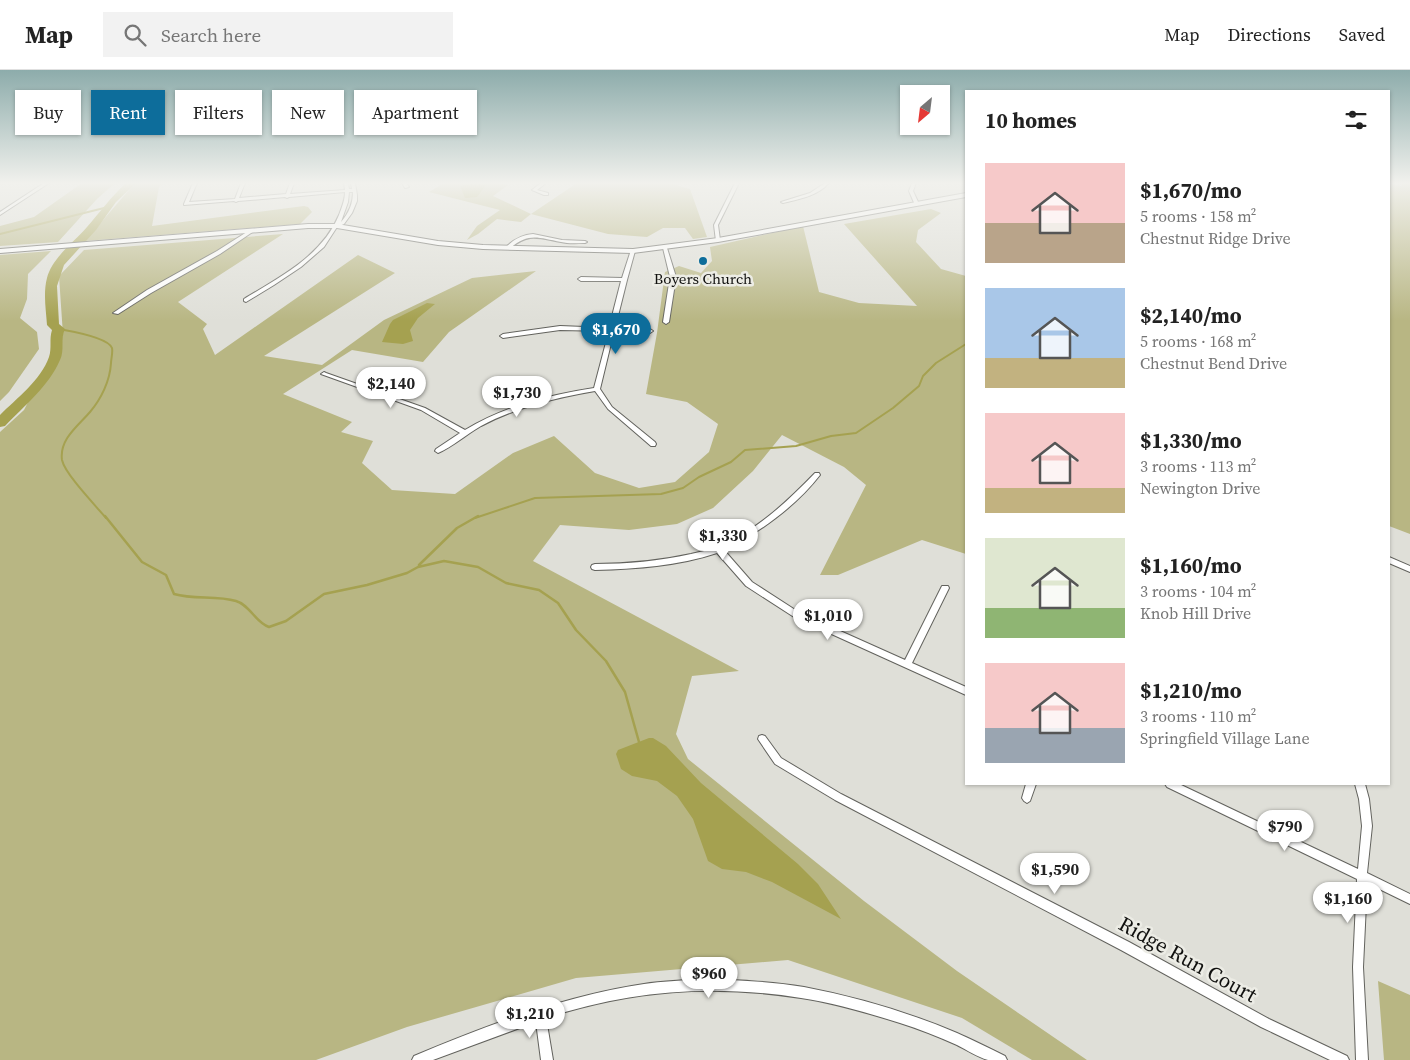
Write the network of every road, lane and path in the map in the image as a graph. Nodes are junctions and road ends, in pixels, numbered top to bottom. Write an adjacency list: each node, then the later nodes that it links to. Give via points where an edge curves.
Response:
1 (263, 229): 6 (main road)
2 (335, 229): 15 (street, via 303,263)
3 (356, 229): 9 (main road, via 438,243)
4 (717, 229): 7 (street)
5 (778, 229): 7 (main road)
6 (252, 230): 11 (main road); 16 (street)
7 (718, 240): 10 (main road)
8 (586, 242): 9 (street, via 529,235 516,239)
9 (507, 248): 12 (main road)
10 (665, 248): 12 (main road); 17 (street, via 673,276)
11 (0, 251)
12 (633, 251): 14 (street)
13 (581, 279): 14 (street)
14 (624, 280): 18 (street)
15 (246, 300)
16 (116, 313)
17 (666, 322)
18 (612, 328): 19 (street); 20 (street, via 560,328); 22 (street)
19 (650, 331)
20 (503, 336)
21 (324, 374): 23 (street, via 423,409)
22 (597, 389): 23 (street, via 532,401); 24 (street, via 610,408)
23 (464, 432): 25 (street)
24 (653, 444)
25 (438, 451)
26 (817, 475): 27 (street, via 785,508)
27 (719, 550): 29 (street, via 654,565); 32 (street, via 749,584 797,615)
28 (1390, 560): 30 (street)
29 (595, 567)
30 (1410, 569)
31 (945, 588): 32 (street)
32 (908, 664): 33 (street)
33 (965, 690)
34 (762, 739): 45 (street, Ridge Run Court, via 778,761 831,792)
35 (1031, 785): 38 (street)
36 (1172, 785): 39 (street)
37 (1360, 785): 39 (street, via 1367,826)
38 (1027, 798)
39 (1362, 875): 40 (street); 46 (street, via 1358,967)
40 (1410, 899)
41 (540, 1014): 42 (street); 43 (street); 44 (street, via 595,998 671,985 759,987 841,999 882,1010 949,1035)
42 (418, 1060)
43 (547, 1060)
44 (1001, 1060)
45 (1343, 1060)
46 (1362, 1060)

